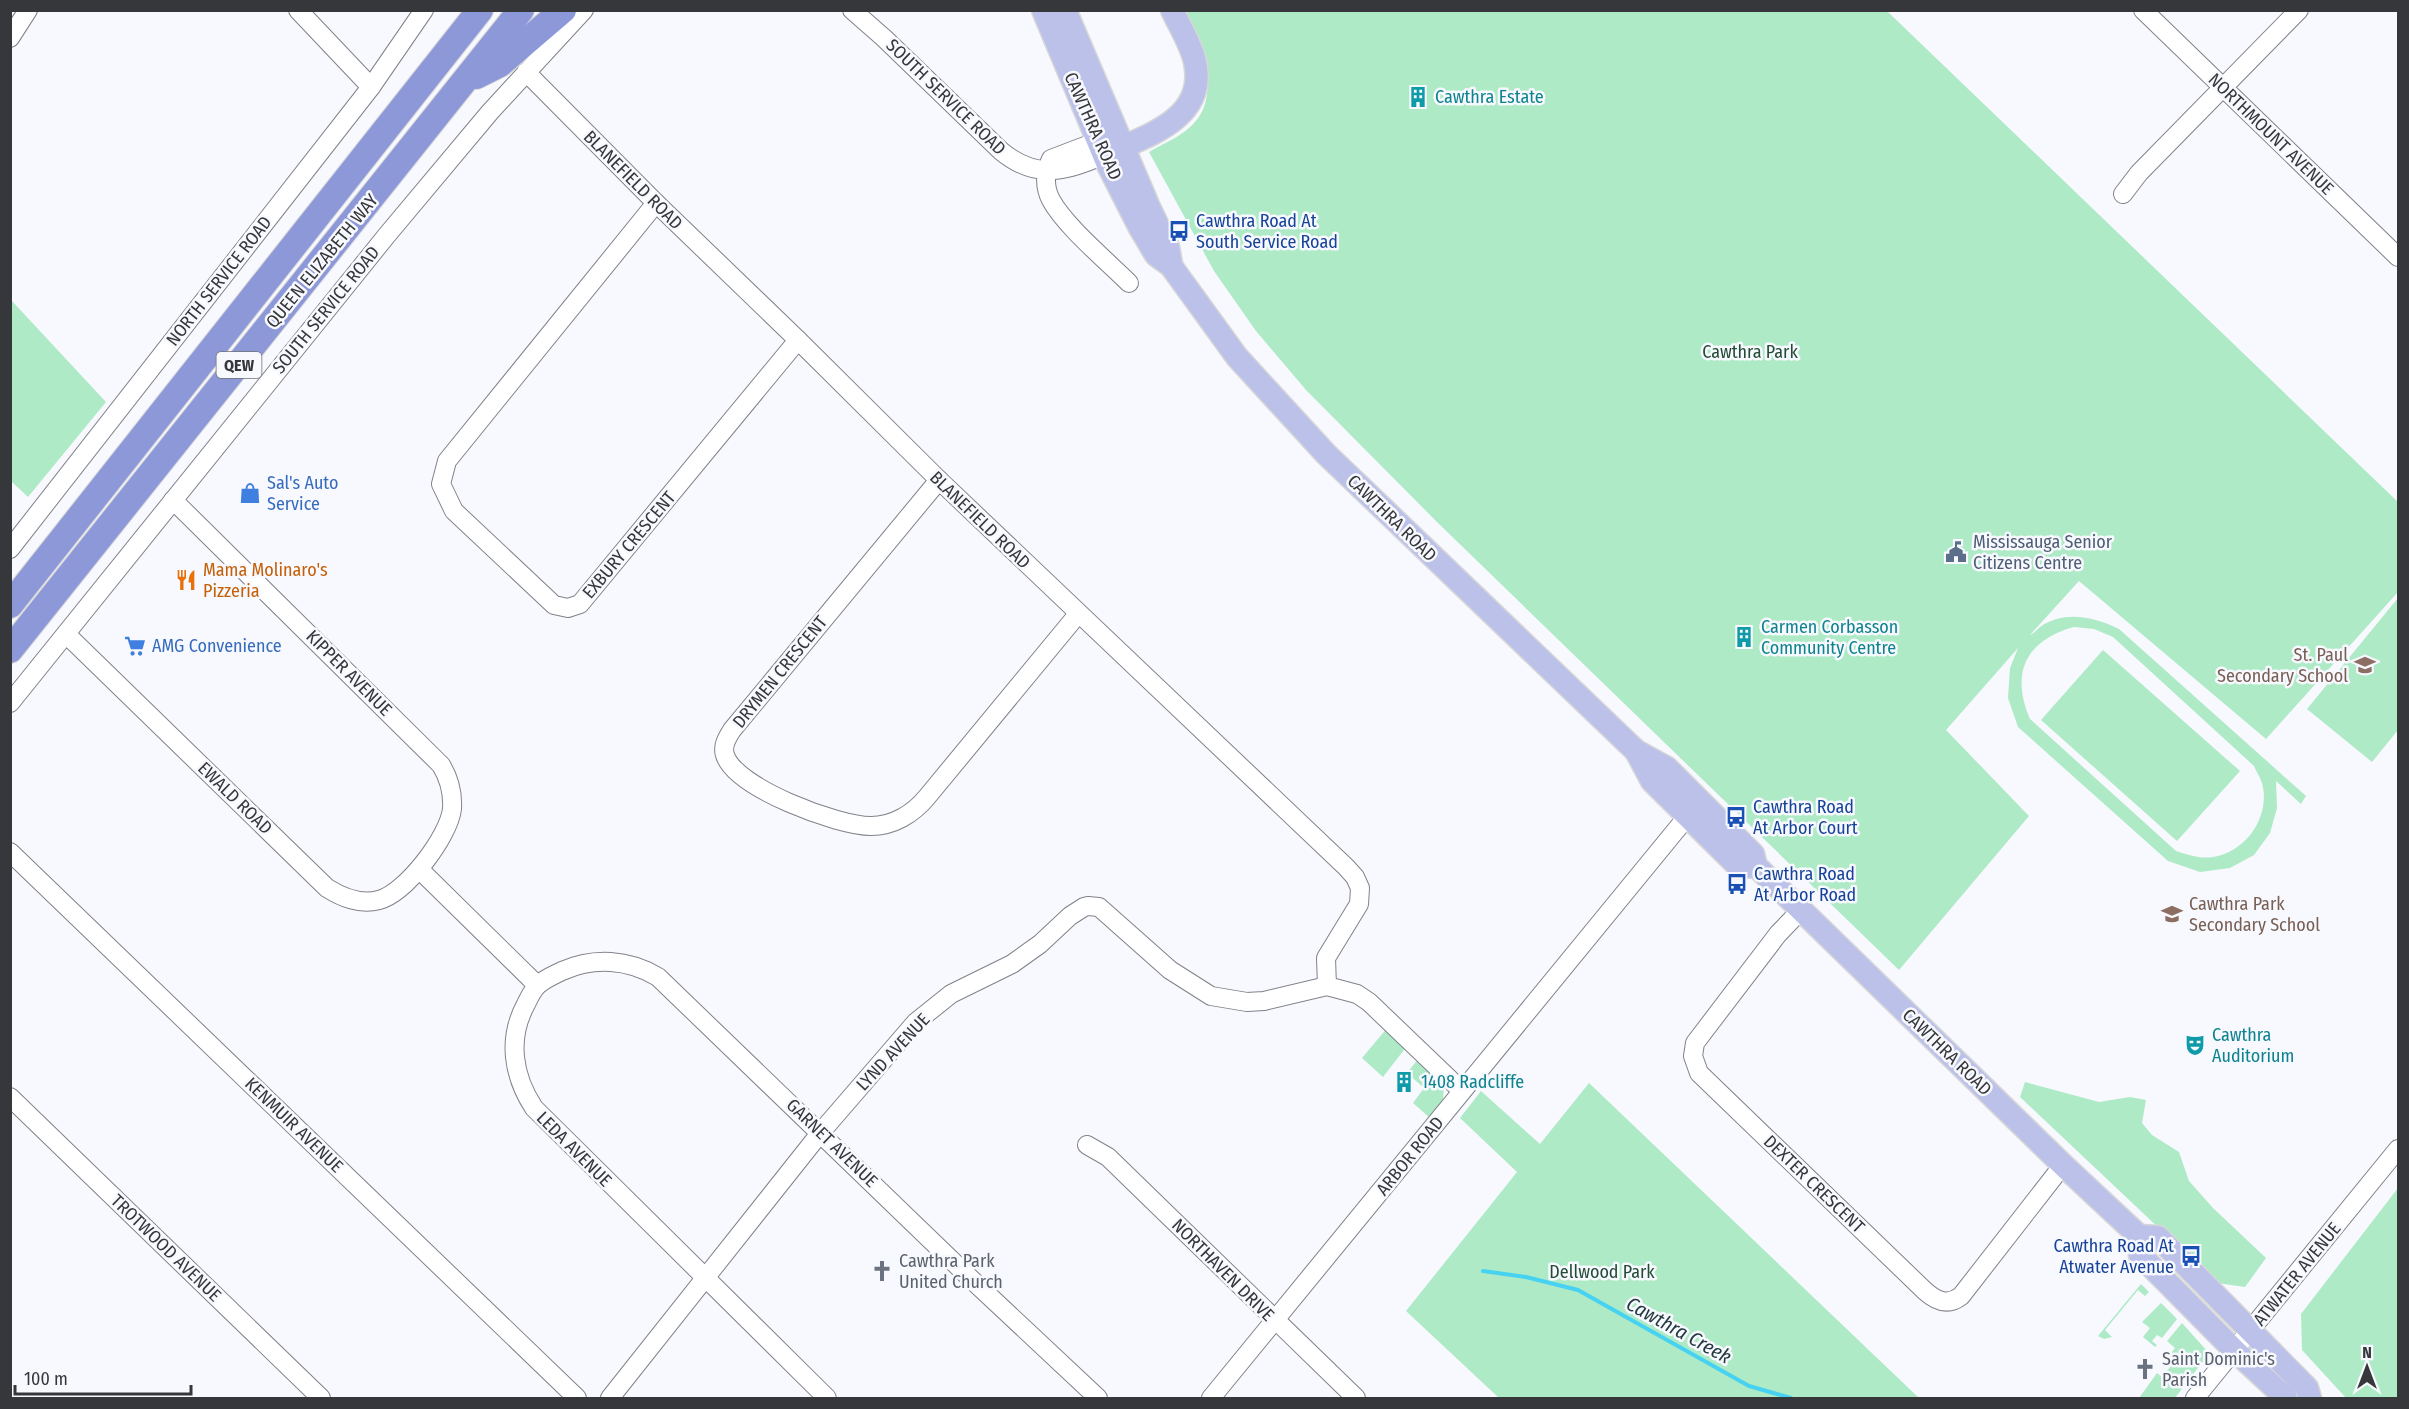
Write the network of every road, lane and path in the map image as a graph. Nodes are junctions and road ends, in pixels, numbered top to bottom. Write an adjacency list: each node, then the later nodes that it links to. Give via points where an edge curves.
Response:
1 (28, 10): 16 (street)
2 (298, 10): 19 (street)
3 (424, 10): 19 (street, NORTH SERVICE ROAD)
4 (457, 10): 24 (highway)
5 (480, 10): 24 (highway, QUEEN ELIZABETH WAY / QEW)
6 (521, 10): 18 (highway, QUEEN ELIZABETH WAY / QEW)
7 (563, 10): 18 (highway, via 500,64)
8 (584, 10): 17 (street, SOUTH SERVICE ROAD)
9 (852, 10): 22 (street, SOUTH SERVICE ROAD, via 1010,158 1028,168)
10 (1043, 10): 21 (main road, CAWTHRA ROAD)
11 (1065, 10): 21 (main road, CAWTHRA ROAD)
12 (1158, 10): 21 (main road, via 1179,56 1181,85 1171,105)
13 (1172, 10): 21 (main road, via 1195,62 1196,84 1191,99 1174,121)
14 (2143, 10): 20 (street, NORTHMOUNT AVENUE)
15 (2299, 10): 20 (street)
16 (10, 38)
17 (526, 72): 25 (street, BLANEFIELD ROAD); 30 (street, SOUTH SERVICE ROAD, via 387,235)
18 (465, 82): 35 (highway, QUEEN ELIZABETH WAY / QEW)
19 (371, 87): 31 (street, NORTH SERVICE ROAD)
20 (2224, 89): 23 (street, via 2139,173); 26 (street, NORTHMOUNT AVENUE)
21 (1111, 144): 22 (street, via 1051,159); 37 (main road, CAWTHRA ROAD, via 1168,247 1171,266 1236,357 1326,454 1636,751 1652,781)
22 (1046, 170): 27 (street, via 1050,198 1060,213)
23 (2123, 194)
24 (330, 200): 32 (highway, QUEEN ELIZABETH WAY / QEW)
25 (656, 203): 28 (street, BLANEFIELD ROAD); 28 (street, EXBURY CRESCENT, via 447,461 441,484 454,511 554,605 568,608 580,604)
26 (2398, 257)
27 (1129, 283)
28 (798, 340): 29 (street, BLANEFIELD ROAD)
29 (939, 480): 33 (street, BLANEFIELD ROAD); 33 (street, DRYMEN CRESCENT, via 732,730 724,744 731,767 784,801 828,818 871,826 902,818 927,797)
30 (173, 500): 34 (street, SOUTH SERVICE ROAD); 39 (street, KIPPER AVENUE, via 441,765 452,794 452,810 449,822)
31 (10, 549)
32 (10, 605)
33 (1078, 614): 42 (street, BLANEFIELD ROAD, via 1355,877 1360,888 1359,904 1326,958)
34 (66, 634): 36 (street, SOUTH SERVICE ROAD); 39 (street, EWALD ROAD, via 332,891 346,899 383,899)
35 (10, 650)
36 (10, 703)
37 (1694, 808): 40 (main road, CAWTHRA ROAD, via 1739,867 1756,866); 43 (street, ARBOR ROAD)
38 (10, 852): 55 (street, KENMUIR AVENUE)
39 (419, 869): 41 (street)
40 (1802, 910): 48 (main road, CAWTHRA ROAD); 48 (street, DEXTER CRESCENT, via 1778,934 1695,1043 1693,1056 1699,1073 1925,1291 1942,1302 1961,1296)
41 (537, 985): 45 (street, GARNET AVENUE, via 589,962 615,962 645,969 673,989); 50 (street, LEDA AVENUE, via 519,1018 515,1039 515,1061 524,1093 546,1122)
42 (1327, 986): 43 (street, via 1369,1002); 45 (street, LYND AVENUE, via 1247,1002 1211,996 1170,970 1099,907 1088,906 1012,964 951,994 916,1022)
43 (1462, 1091): 51 (street, ARBOR ROAD)
44 (10, 1097): 54 (street, TROTWOOD AVENUE)
45 (821, 1132): 50 (street, LYND AVENUE); 58 (street, GARNET AVENUE)
46 (1087, 1145): 51 (street, NORTHAVEN DRIVE, via 1108,1157)
47 (2398, 1149): 52 (street, ATWATER AVENUE)
48 (2062, 1165): 49 (main road, CAWTHRA ROAD)
49 (2139, 1236): 52 (main road, CAWTHRA ROAD, via 2158,1237); 53 (main road, CAWTHRA ROAD, via 2140,1255)
50 (704, 1278): 56 (street, LYND AVENUE); 57 (street, LEDA AVENUE)
51 (1275, 1322): 59 (street, ARBOR ROAD); 60 (street, NORTHAVEN DRIVE)
52 (2251, 1332): 53 (street, ATWATER AVENUE); 63 (main road, CAWTHRA ROAD, via 2307,1388)
53 (2234, 1350): 61 (street, ATWATER AVENUE); 62 (main road, CAWTHRA ROAD)
54 (321, 1398)
55 (577, 1398)
56 (610, 1398)
57 (827, 1398)
58 (1098, 1398)
59 (1211, 1398)
60 (1356, 1398)
61 (2195, 1398)
62 (2286, 1398)
63 (2310, 1398)

